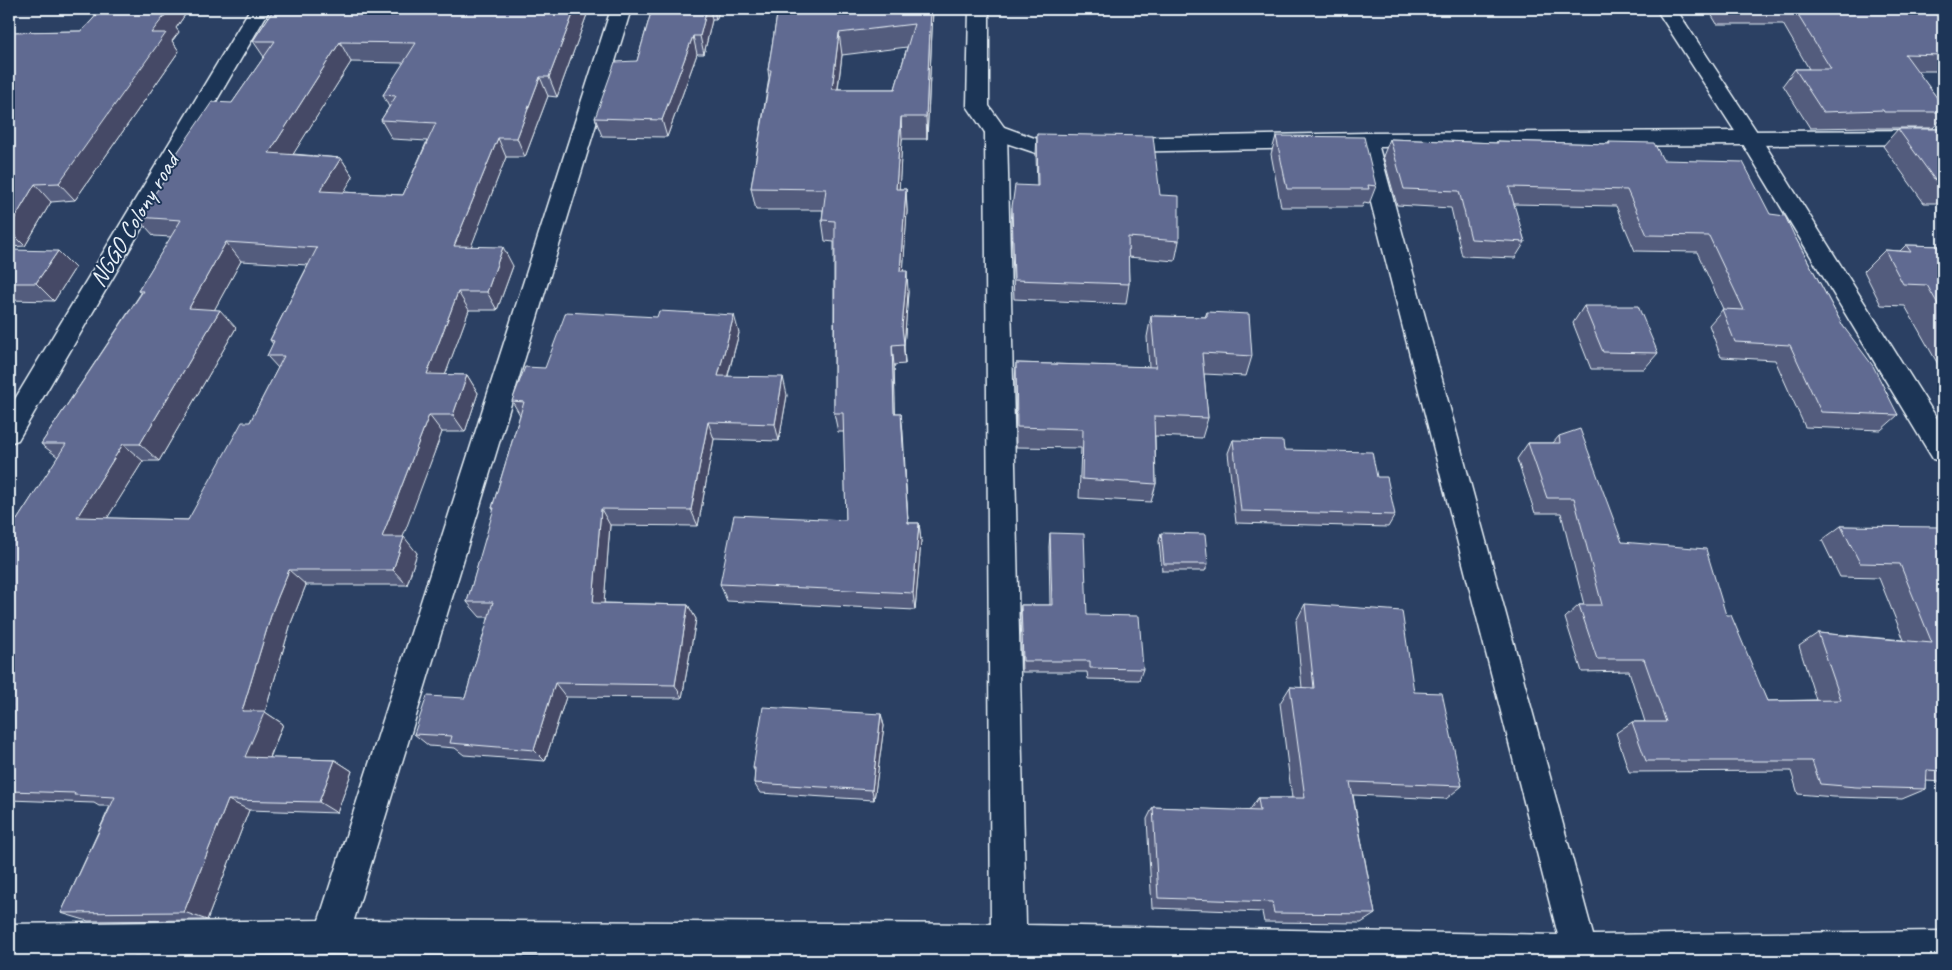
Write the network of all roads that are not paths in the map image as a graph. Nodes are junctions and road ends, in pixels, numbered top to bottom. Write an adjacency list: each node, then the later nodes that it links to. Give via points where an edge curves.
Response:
1 (260, 9): 9 (street, NGGO Colony road)
2 (621, 9): 11 (street)
3 (980, 9): 5 (street, via 978,106)
4 (1666, 9): 6 (street)
5 (996, 132): 8 (street, via 1039,147); 13 (street)
6 (1749, 136): 7 (street); 8 (street); 10 (street)
7 (1943, 137)
8 (1366, 140): 15 (street)
9 (9, 432)
10 (1943, 450)
11 (331, 937): 12 (street); 13 (street)
12 (9, 942)
13 (1009, 942): 15 (street)
14 (1943, 949): 15 (street)
15 (1580, 953)

